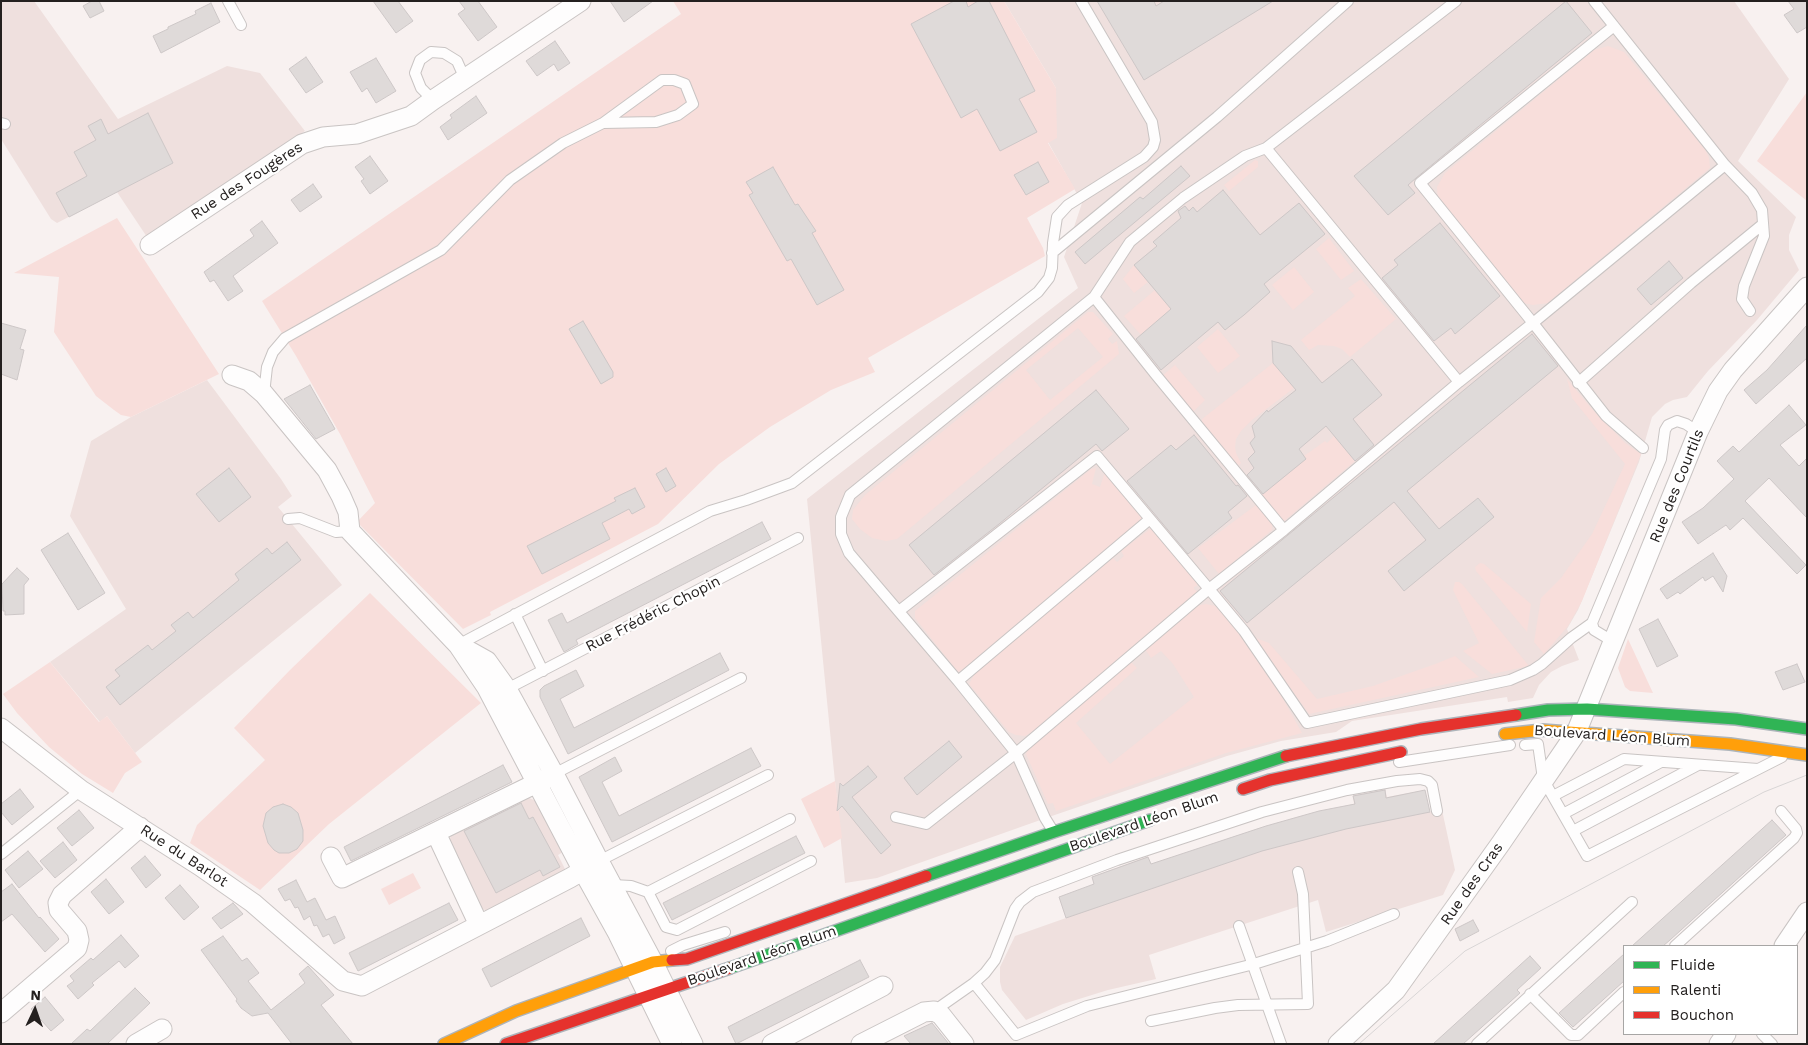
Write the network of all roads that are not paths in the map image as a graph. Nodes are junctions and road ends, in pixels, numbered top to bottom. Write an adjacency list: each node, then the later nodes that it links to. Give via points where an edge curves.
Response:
1 (228, 1): 7 (lane)
2 (581, 1): 9 (street, Rue des Fougères)
3 (1081, 1): 16 (lane, via 1152,122 1155,140 1144,157 1068,205 1057,217)
4 (1348, 1): 16 (lane, via 1217,117)
5 (1456, 1): 12 (lane)
6 (1594, 1): 8 (lane)
7 (242, 25)
8 (1614, 26): 13 (lane); 20 (lane, via 1420,183)
9 (465, 80): 10 (street, Rue des Fougères); 10 (lane, via 457,61 444,53 432,52 420,60 415,73 421,88)
10 (432, 100): 15 (street, Rue des Fougères, via 411,116 357,134 323,137 302,144)
11 (603, 123): 11 (lane, via 662,80 685,84 693,104 678,115 656,122); 24 (lane, via 563,143 510,180 442,250 285,338 273,352 267,367)
12 (1266, 148): 18 (lane, via 1245,156 1183,198 1130,242); 22 (lane)
13 (1725, 164): 14 (lane, via 1752,193 1762,210); 20 (lane)
14 (1763, 224): 19 (lane, via 1764,236 1742,299); 23 (lane)
15 (150, 245)
16 (1052, 253): 34 (lane, via 1049,278 1038,292 792,483 710,511)
17 (1807, 287): 25 (street, Rue des Courtils, via 1724,382)
18 (1094, 297): 29 (lane); 33 (lane, via 850,495 841,517 841,534 849,553)
19 (1750, 311)
20 (1533, 323): 22 (lane); 23 (lane)
21 (232, 374): 24 (street, via 249,381)
22 (1459, 382): 29 (lane)
23 (1578, 383): 26 (lane, via 1606,416)
24 (264, 394): 30 (street, via 327,470 342,496)
25 (1698, 432): 35 (lane, via 1677,421 1665,430 1660,459); 36 (street, Rue des Courtils)
26 (1643, 448)
27 (288, 519): 30 (lane, via 300,518 336,532)
28 (1150, 520): 32 (lane); 33 (lane, via 1097,456); 40 (lane)
29 (1284, 530): 32 (lane)
30 (350, 531): 37 (street)
31 (798, 538): 38 (lane, Rue Frédéric Chopin)
32 (1209, 589): 35 (lane, via 1244,630 1307,723 1510,680 1542,664); 51 (lane)
33 (899, 611): 40 (lane)
34 (515, 614): 37 (lane); 38 (lane)
35 (1592, 623): 36 (lane, via 1594,630)
36 (1614, 642): 43 (street, Rue des Courtils)
37 (458, 645): 41 (street)
38 (543, 670): 41 (lane, Rue Frédéric Chopin)
39 (740, 678): 57 (lane)
40 (958, 681): 51 (lane)
41 (500, 694): 57 (street); 60 (street)
42 (1736, 719): 43 (main road, Boulevard Léon Blum); 45 (main road, Boulevard Léon Blum, via 1698,727); 47 (main road, Boulevard Léon Blum)
43 (1581, 721): 44 (main road, Boulevard Léon Blum); 48 (main road, Boulevard Léon Blum); 50 (main road, Boulevard Léon Blum); 59 (street, Rue des Cras); 72 (main road, Boulevard Léon Blum, via 1548,710 1421,729 1278,758)
44 (1610, 724)
45 (1659, 725)
46 (1, 728): 61 (street, Rue du Barlot)
47 (1807, 729)
48 (1498, 735)
49 (1434, 745): 53 (main road, Boulevard Léon Blum)
50 (1792, 752): 52 (main road, Boulevard Léon Blum); 56 (lane)
51 (1016, 753): 68 (lane, via 926,824); 72 (lane)
52 (1807, 755)
53 (1356, 762): 59 (lane, via 1383,764 1500,746 1538,744); 62 (main road, Boulevard Léon Blum, via 1270,780)
54 (1662, 762): 55 (lane); 63 (lane, via 1624,759); 66 (lane)
55 (1699, 764): 56 (lane); 71 (lane)
56 (1759, 769): 71 (lane, via 1587,856)
57 (554, 774): 60 (street); 77 (street)
58 (768, 775): 77 (lane)
59 (1544, 780): 63 (lane); 116 (street, Rue des Cras, via 1396,990)
60 (537, 782): 73 (street); 77 (street)
61 (81, 790): 70 (street, Rue du Barlot); 74 (lane)
62 (1234, 792)
63 (1553, 796): 66 (lane)
64 (1437, 811): 95 (lane, via 1432,785 1428,781 1397,781 1262,812 1117,860 1033,892 1020,902 995,960)
65 (1781, 811): 90 (lane, via 1796,829 1794,838)
66 (1563, 814): 71 (lane)
67 (1161, 816): 97 (main road, Boulevard Léon Blum)
68 (896, 817)
69 (790, 819): 80 (lane)
70 (140, 827): 86 (street, Rue du Barlot, via 253,903 343,981 362,986); 103 (street, via 62,895 59,910 77,931 77,948)
71 (1573, 831)
72 (1054, 832): 81 (main road, Boulevard Léon Blum)
73 (436, 833): 75 (street, via 342,878); 86 (street)
74 (1, 854)
75 (331, 857)
76 (811, 860): 80 (lane, via 677,930 666,927)
77 (591, 866): 79 (street); 86 (street); 89 (street)
78 (1298, 872): 92 (lane, via 1303,894)
79 (613, 885): 80 (lane, via 631,886); 89 (street)
80 (648, 892)
81 (881, 893): 83 (lane, via 834,898); 94 (main road, Boulevard Léon Blum, via 687,959)
82 (1632, 902): 99 (lane)
83 (806, 906)
84 (1807, 912): 91 (street)
85 (1394, 914): 92 (lane)
86 (479, 925)
87 (1239, 926): 93 (lane)
88 (733, 929): 94 (lane, via 683,945)
89 (626, 931): 94 (street)
90 (1676, 945)
91 (1785, 945)
92 (1306, 948): 93 (lane); 101 (lane, via 1308,1004)
93 (1254, 964): 95 (lane, via 1087,1006 1016,1035); 101 (lane)
94 (644, 965): 97 (street); 100 (street); 108 (main road, Boulevard Léon Blum, via 516,1011)
95 (974, 983): 102 (lane)
96 (883, 986): 112 (street)
97 (667, 990): 100 (main road, Boulevard Léon Blum); 111 (street)
98 (1623, 993): 99 (lane, via 1578,1035 1571,1035)
99 (1530, 994): 117 (lane)
100 (649, 996): 109 (main road, Boulevard Léon Blum); 110 (street)
101 (1268, 1005): 104 (lane, via 1215,1008); 115 (lane)
102 (934, 1011): 113 (street, via 924,1012); 114 (street)
103 (1, 1012)
104 (1151, 1021)
105 (162, 1029): 107 (street)
106 (1763, 1035): 118 (lane)
107 (136, 1044)
108 (444, 1044)
109 (506, 1044)
110 (672, 1044)
111 (693, 1044)
112 (772, 1044)
113 (861, 1044)
114 (964, 1044)
115 (1281, 1044)
116 (1338, 1044)
117 (1477, 1044)
118 (1772, 1044)

